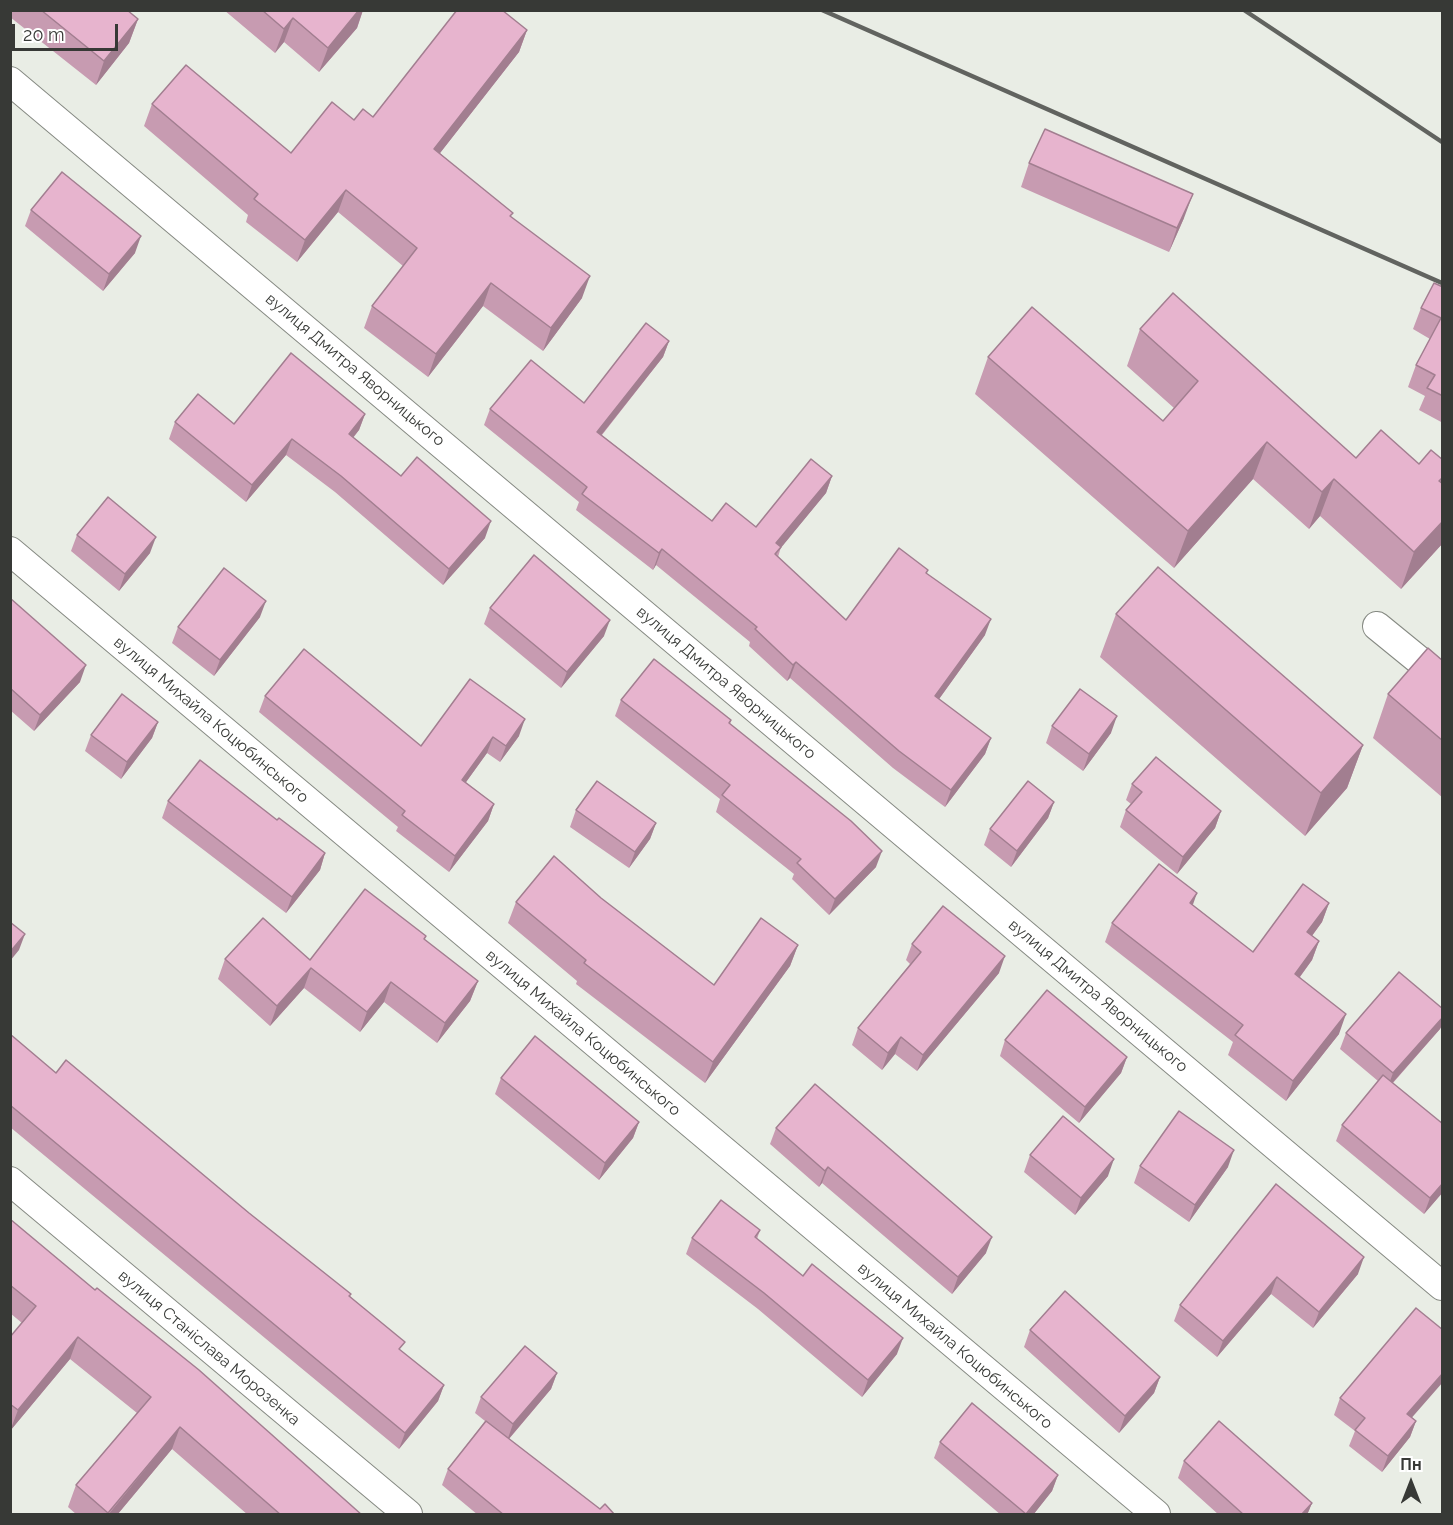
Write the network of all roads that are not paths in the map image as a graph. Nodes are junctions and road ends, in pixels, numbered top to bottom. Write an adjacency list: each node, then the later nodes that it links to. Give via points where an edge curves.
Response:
1 (10, 81): 6 (street, вулиця Дмитра Яворницького)
2 (10, 551): 8 (street, вулиця Михайла Коцюбинського)
3 (1377, 626): 4 (street)
4 (1443, 679)
5 (10, 1181): 7 (street, вулиця Станіслава Морозенка)
6 (1443, 1286)
7 (408, 1515)
8 (1156, 1515)

